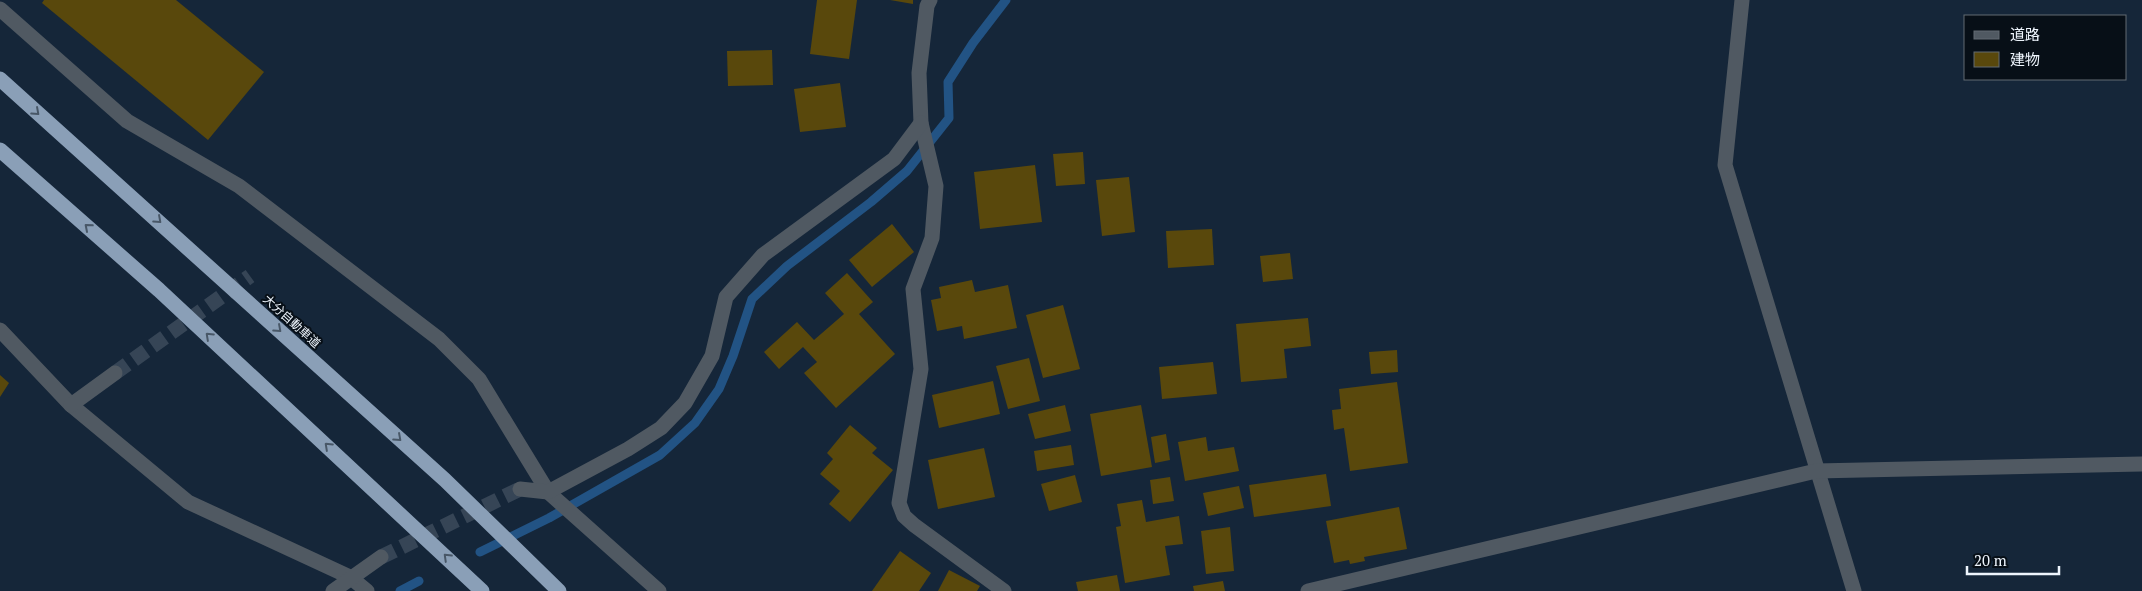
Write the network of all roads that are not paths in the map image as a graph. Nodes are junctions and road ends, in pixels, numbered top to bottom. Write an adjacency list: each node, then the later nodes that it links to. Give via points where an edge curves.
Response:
1 (930, 0): 5 (street, via 919,73)
2 (1742, 0): 11 (street, via 1724,165)
3 (0, 9): 13 (street, via 128,120 239,186 440,338 479,380)
4 (0, 79): 19 (highway, 大分自動車道, one-way to 19, via 437,474)
5 (922, 127): 13 (street, via 894,158 763,255 726,297 712,356 685,403 661,428); 21 (street, via 936,186 932,238 913,289 921,369 899,503 904,516 914,525)
6 (0, 150): 18 (highway, one-way to 6, via 174,304)
7 (0, 330): 9 (street)
8 (115, 373): 9 (street)
9 (72, 405): 15 (street, via 188,502)
10 (2142, 464): 11 (street)
11 (1816, 471): 22 (street); 23 (street)
12 (520, 490): 13 (street)
13 (553, 497): 20 (street)
14 (381, 557): 15 (street)
15 (350, 577): 16 (street); 17 (street)
16 (333, 591)
17 (367, 591)
18 (482, 591)
19 (559, 591)
20 (659, 591)
21 (1004, 591)
22 (1308, 591)
23 (1854, 591)

